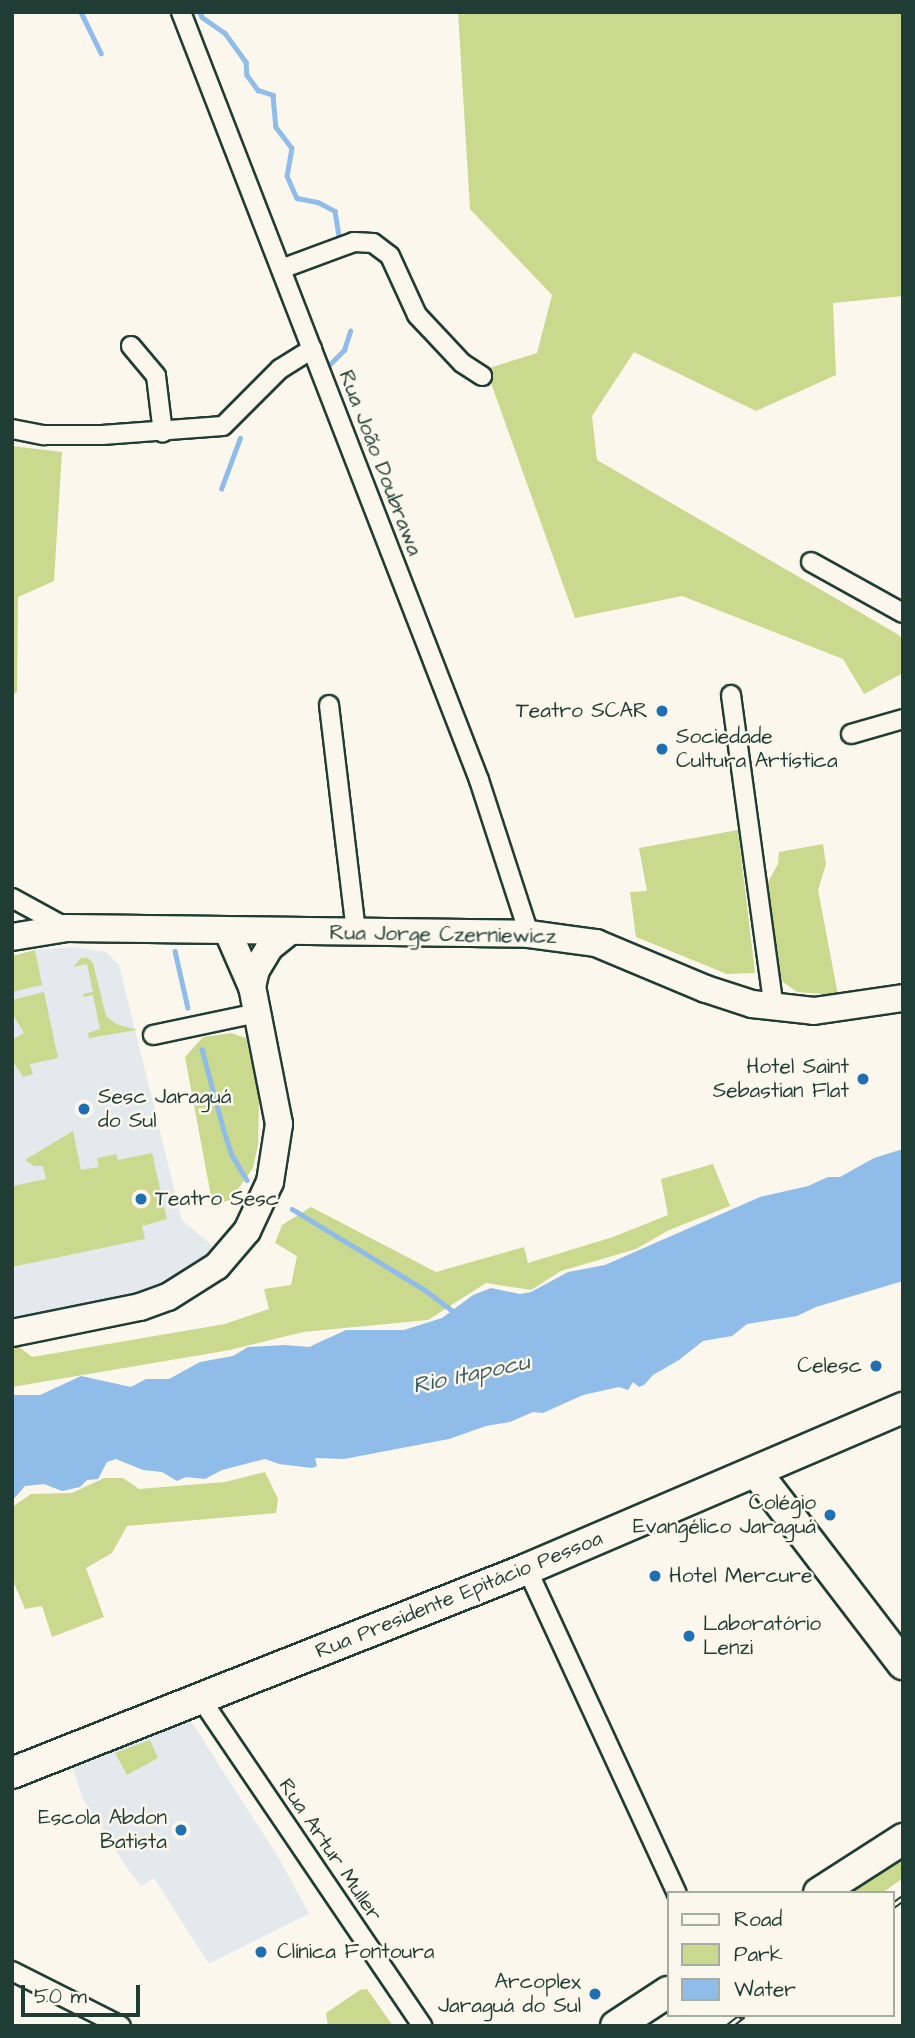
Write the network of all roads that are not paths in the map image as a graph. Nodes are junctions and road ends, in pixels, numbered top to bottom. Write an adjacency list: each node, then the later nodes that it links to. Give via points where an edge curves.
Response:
1 (181, 12): 2 (street, Rua João Doubrawa)
2 (281, 269): 4 (street, Rua João Doubrawa); 5 (street, via 354,242 373,243 390,256 417,315 462,363)
3 (131, 346): 7 (street, via 156,376)
4 (312, 349): 7 (street, via 280,369 223,426); 20 (street, Rua João Doubrawa, via 479,780)
5 (482, 376)
6 (12, 429): 7 (street, via 44,435)
7 (163, 433)
8 (811, 562): 9 (street)
9 (903, 613)
10 (731, 695): 23 (street)
11 (329, 705): 18 (street)
12 (903, 719): 13 (street)
13 (851, 734)
14 (20, 902): 15 (street); 19 (street, via 31,920)
15 (67, 928): 16 (main road, Rua Jorge Czerniewicz); 19 (main road, Rua Jorge Czerniewicz)
16 (229, 932): 17 (main road, Rua Jorge Czerniewicz); 21 (main road)
17 (289, 932): 18 (main road, Rua Jorge Czerniewicz); 21 (main road, via 269,948)
18 (356, 933): 20 (main road, Rua Jorge Czerniewicz)
19 (20, 934)
20 (528, 934): 23 (main road, Rua Jorge Czerniewicz, via 596,943 730,998)
21 (252, 987): 24 (main road)
22 (903, 998): 23 (main road, Rua Jorge Czerniewicz, via 814,1011)
23 (774, 1007)
24 (257, 1013): 25 (street); 26 (main road, via 279,1137 270,1181 238,1244 212,1270 168,1297)
25 (153, 1035)
26 (12, 1333)
27 (903, 1408): 28 (main road, Rua Presidente Epitácio Pessoa)
28 (756, 1472): 29 (main road, Rua Presidente Epitácio Pessoa); 30 (main road)
29 (527, 1569): 31 (main road, Rua Presidente Epitácio Pessoa); 34 (street)
30 (903, 1664)
31 (201, 1699): 32 (main road, Rua Presidente Epitácio Pessoa); 39 (street, Rua Artur Muller)
32 (12, 1773)
33 (903, 1839): 35 (main road)
34 (676, 1891)
35 (822, 1891)
36 (12, 1971): 38 (street)
37 (666, 1993): 40 (main road)
38 (115, 2024)
39 (422, 2026)
40 (616, 2026)

